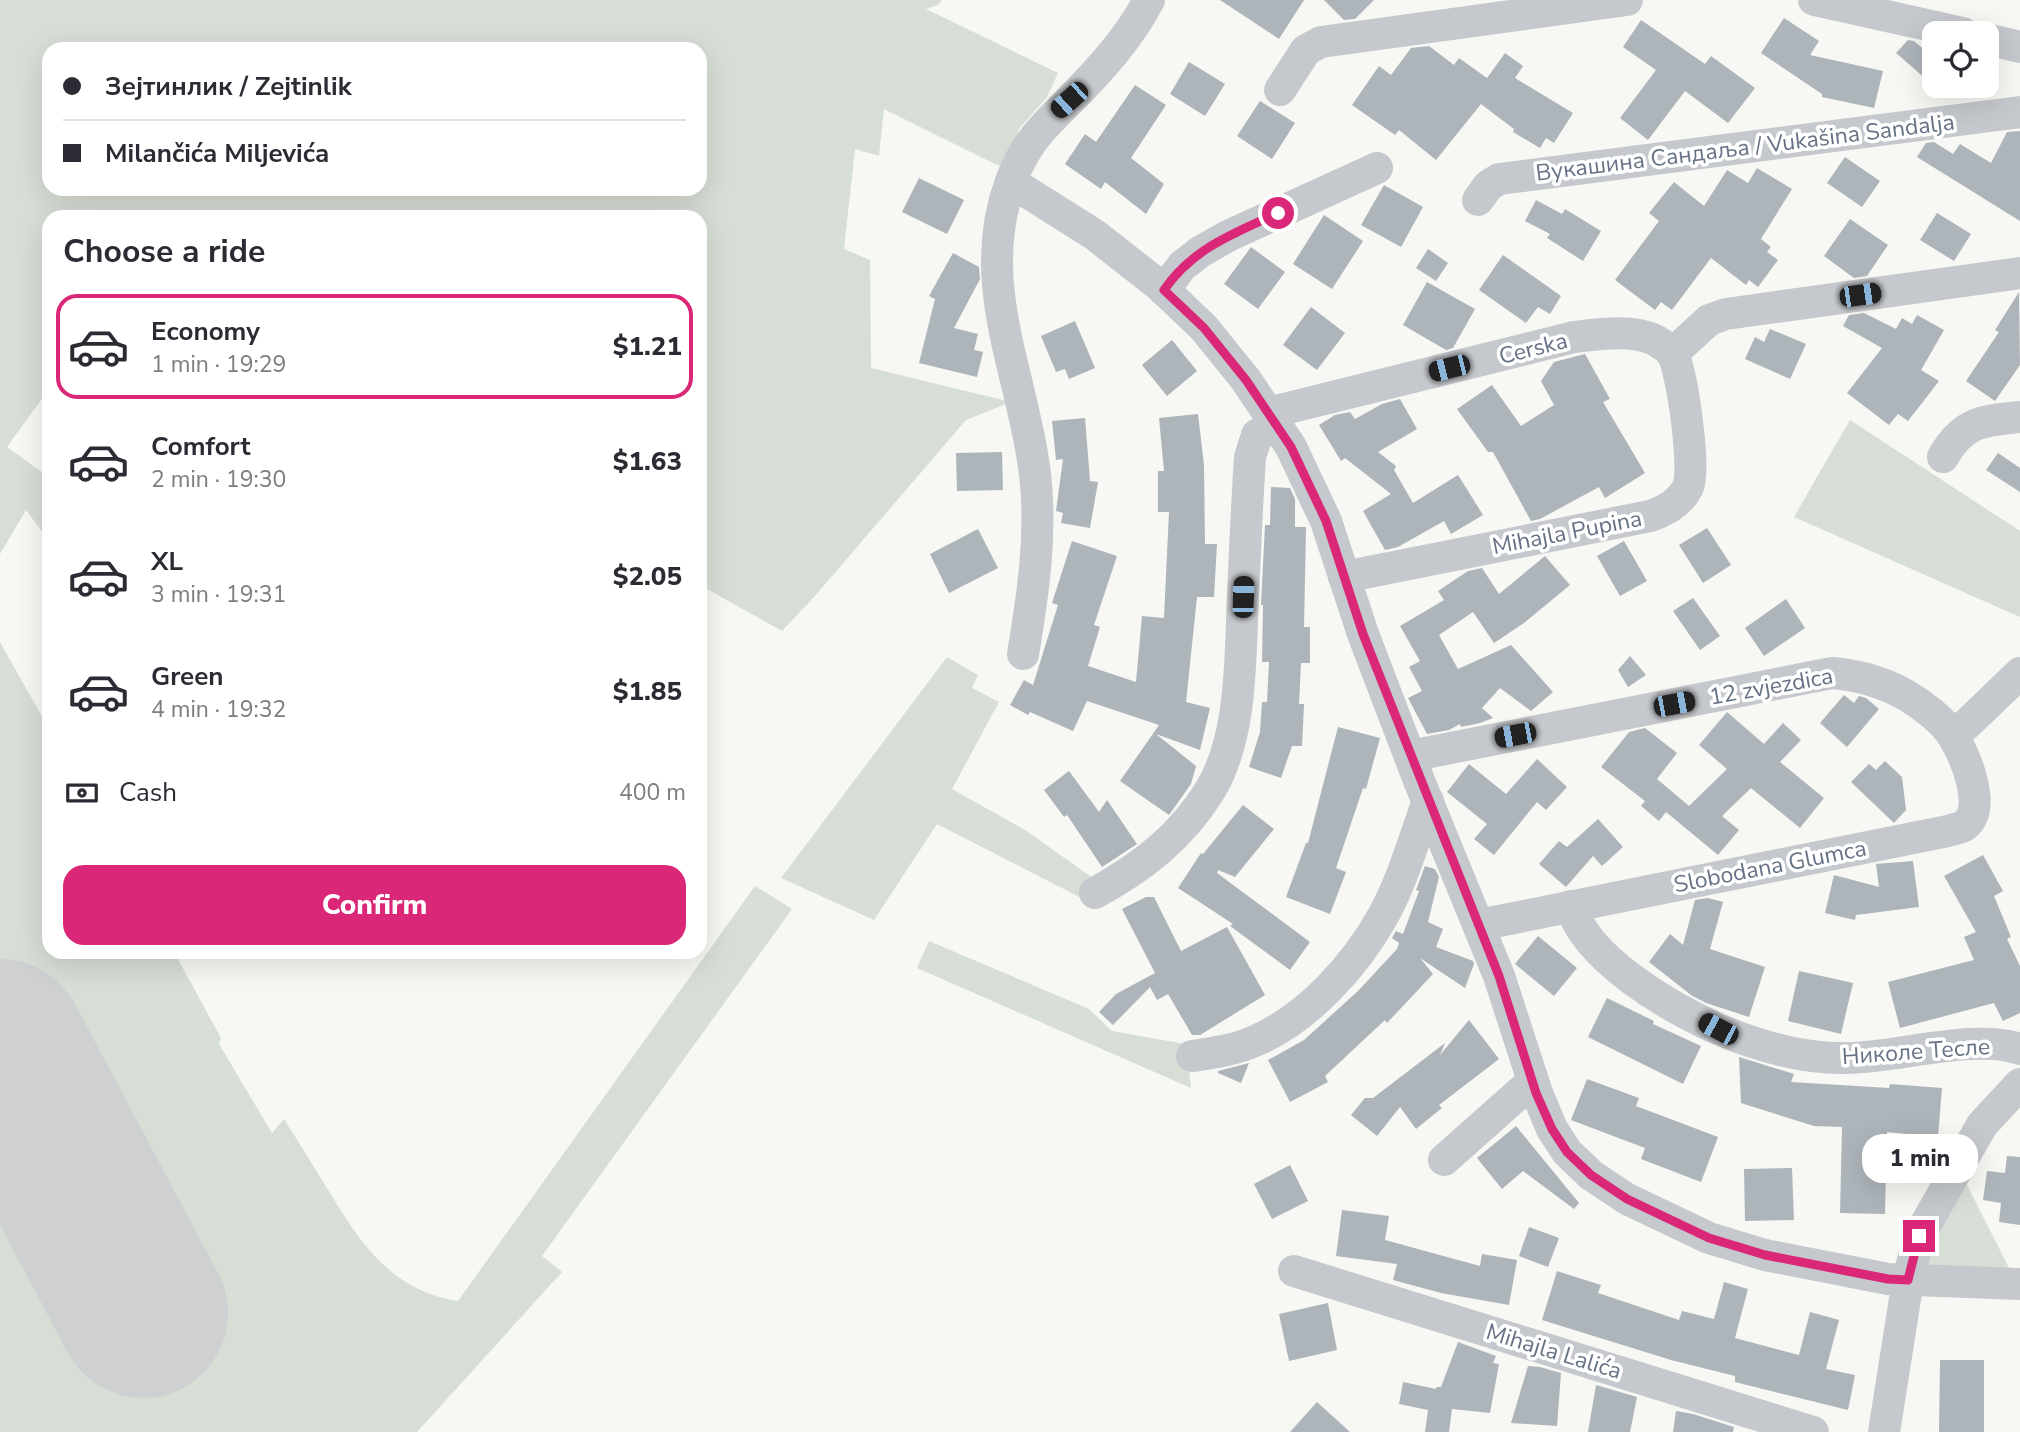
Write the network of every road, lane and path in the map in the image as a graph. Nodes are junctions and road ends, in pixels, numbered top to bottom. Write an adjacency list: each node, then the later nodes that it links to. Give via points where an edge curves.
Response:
1 (1149, 0): 10 (street, via 1122,44 1029,142)
2 (1627, 0): 7 (street, via 1321,42 1306,50)
3 (1814, 0): 4 (street)
4 (1922, 24)
5 (1999, 42): 6 (street)
6 (2020, 47)
7 (1280, 90)
8 (2020, 112): 11 (street, Вукашина Сандаља / Vukašina Sandalja, via 1499,179)
9 (1377, 168): 13 (street, via 1200,252)
10 (1011, 182): 13 (street, via 1095,235); 19 (street, via 999,242 999,305 1035,474 1038,541)
11 (1478, 200)
12 (2020, 273): 14 (street, via 1726,314 1709,320)
13 (1164, 290): 16 (street, via 1204,328)
14 (1672, 354): 16 (street, Cerska, via 1645,337 1574,337); 18 (street, Mihajla Pupina, via 1681,375 1690,460 1689,486 1669,507 1650,516)
15 (2020, 417): 17 (street, via 1965,428)
16 (1272, 418): 18 (street, via 1322,513); 24 (street, via 1257,435 1250,457 1240,677 1225,755 1211,790 1174,838 1126,876)
17 (1943, 457)
18 (1344, 577): 22 (street)
19 (1023, 654)
20 (2020, 673): 21 (street)
21 (1952, 734): 22 (street, 12 zvjezdica, via 1905,695 1869,679 1832,673); 25 (street, Slobodana Glumca, via 1975,802 1963,827)
22 (1410, 755): 23 (street)
23 (1428, 801): 26 (street); 28 (street, via 1383,915 1337,978 1279,1028 1224,1051)
24 (1095, 893)
25 (1571, 906): 26 (street, Slobodana Glumca); 27 (street, Николе Тесле, via 1592,945 1618,968 1718,1029 1772,1047 1843,1059 1978,1044)
26 (1479, 925): 29 (street)
27 (2020, 1048)
28 (1192, 1056)
29 (1533, 1081): 31 (street); 33 (street, via 1552,1129 1567,1152 1627,1199 1709,1238 1765,1255)
30 (2020, 1084): 33 (street, via 1982,1125 1945,1189 1919,1236)
31 (1444, 1160)
32 (1294, 1271): 35 (street, Mihajla Lalića)
33 (1908, 1280): 34 (street); 36 (street)
34 (2020, 1284)
35 (1813, 1432)
36 (1884, 1432)

